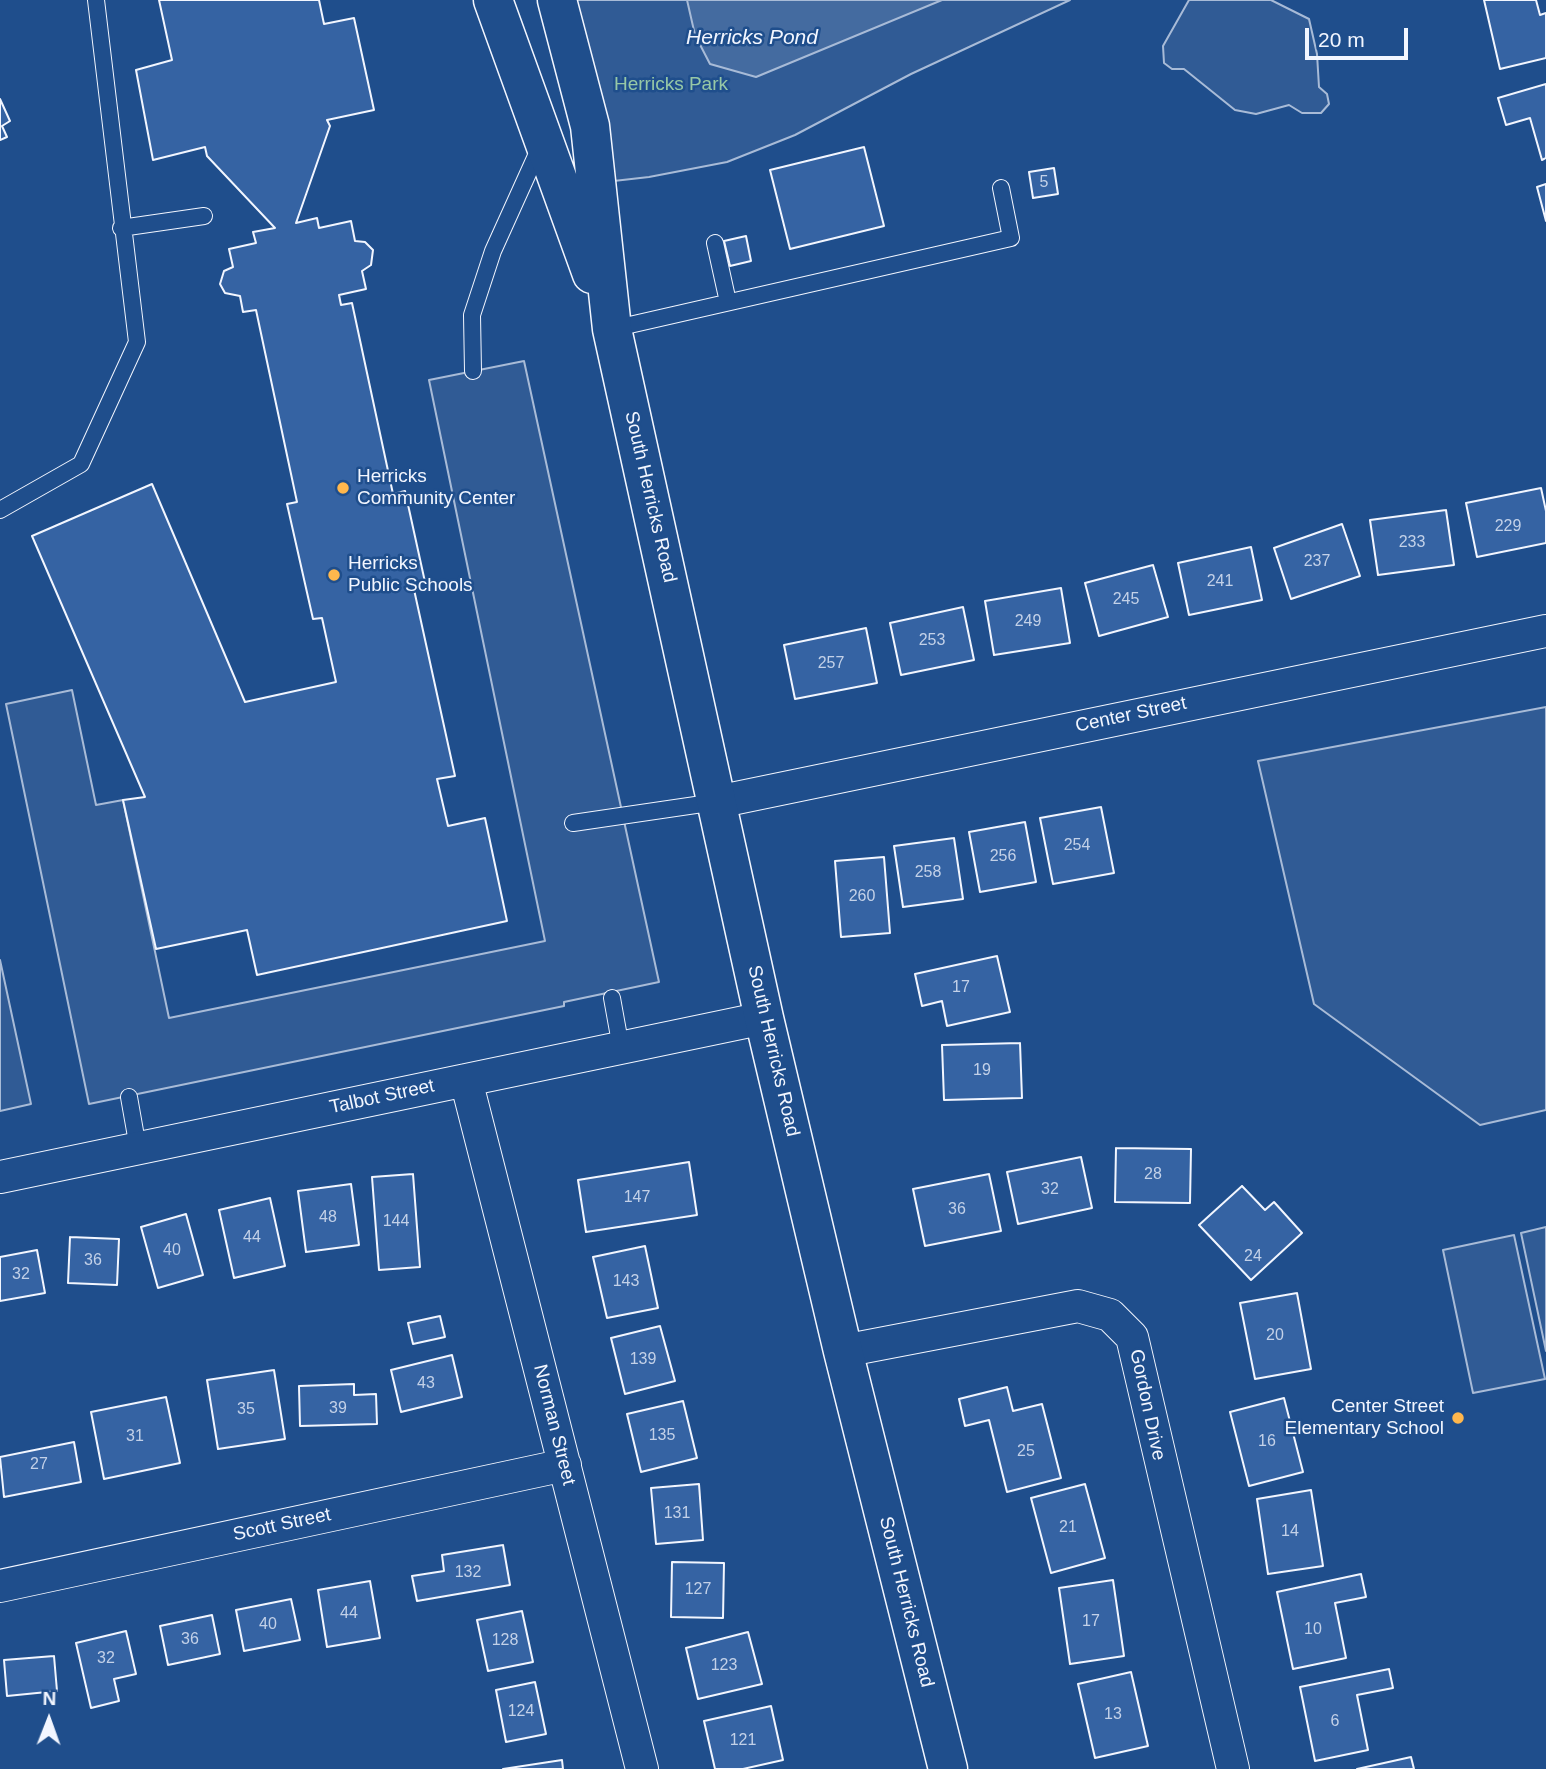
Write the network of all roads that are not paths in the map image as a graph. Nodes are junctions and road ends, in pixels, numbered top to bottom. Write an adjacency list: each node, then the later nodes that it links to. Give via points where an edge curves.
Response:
1 (96, 0): 7 (lane)
2 (493, 0): 4 (main road, South Herricks Road)
3 (557, 0): 10 (main road, South Herricks Road, via 590,126)
4 (542, 142): 10 (main road, South Herricks Road); 11 (lane, via 493,251 472,315)
5 (1000, 188): 9 (lane, via 1011,237)
6 (204, 216): 7 (lane)
7 (121, 228): 12 (lane, via 137,342 81,464)
8 (715, 243): 9 (lane)
9 (728, 302): 10 (lane)
10 (612, 329): 14 (main road, South Herricks Road)
11 (473, 371)
12 (0, 510)
13 (1546, 631): 14 (street, Center Street)
14 (717, 802): 15 (lane); 17 (main road, South Herricks Road)
15 (573, 823)
16 (612, 998): 18 (lane)
17 (764, 1018): 18 (street, Talbot Street); 23 (main road, South Herricks Road)
18 (621, 1048): 19 (street, Talbot Street)
19 (466, 1080): 21 (street, Talbot Street); 24 (street, Norman Street)
20 (129, 1097): 21 (lane)
21 (138, 1148): 22 (street, Talbot Street)
22 (0, 1177)
23 (843, 1351): 27 (main road, South Herricks Road); 28 (street, Gordon Drive, via 1078,1306 1110,1315 1132,1337)
24 (565, 1465): 25 (street, Scott Street); 26 (street, Norman Street)
25 (0, 1586)
26 (642, 1769)
27 (948, 1769)
28 (1233, 1769)

